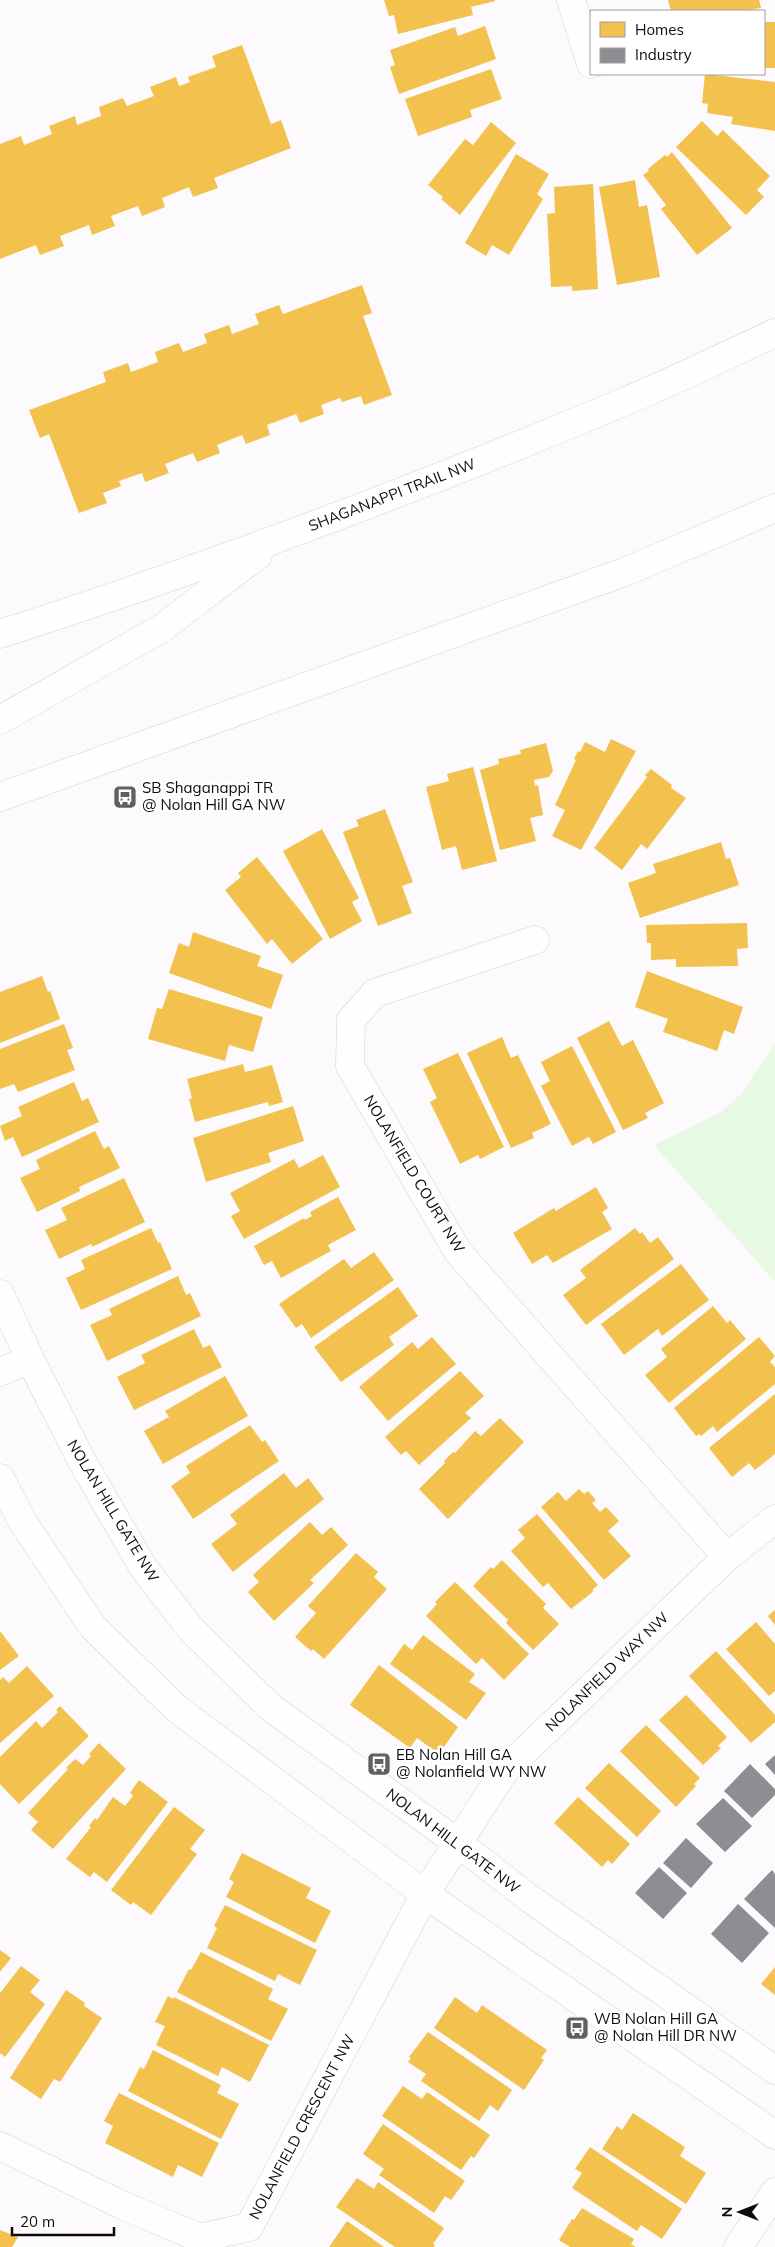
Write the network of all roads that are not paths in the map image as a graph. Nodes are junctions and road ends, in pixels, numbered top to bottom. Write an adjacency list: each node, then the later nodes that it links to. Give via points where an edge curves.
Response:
1 (571, 0): 2 (street)
2 (590, 61)
3 (775, 333): 5 (street, SHAGANAPPI TRAIL NW, via 621,404)
4 (775, 508): 8 (street, via 626,571)
5 (279, 539): 6 (street, SHAGANAPPI TRAIL NW); 7 (street, via 162,628)
6 (0, 634)
7 (0, 720)
8 (0, 797)
9 (535, 940): 15 (street, NOLANFIELD COURT NW, via 375,992 351,1020 350,1066 458,1252)
10 (0, 1294): 11 (street, NOLAN HILL GATE NW)
11 (30, 1359): 12 (street); 16 (street, NOLAN HILL GATE NW, via 82,1464 143,1567 190,1628 270,1707)
12 (0, 1372)
13 (0, 1478): 17 (street, via 21,1519 100,1634 177,1709)
14 (775, 1519): 15 (street, NOLANFIELD WAY NW)
15 (727, 1557): 16 (street, NOLANFIELD WAY NW, via 505,1770)
16 (459, 1844): 17 (street, NOLANFIELD CRESCENT NW); 18 (street, NOLAN HILL GATE NW, via 532,1901)
17 (425, 1894): 19 (street); 20 (street, NOLANFIELD CRESCENT NW, via 249,2227 200,2238 124,2206)
18 (775, 2070)
19 (775, 2135)
20 (0, 2146)
21 (775, 2192): 22 (street)
22 (738, 2247)

